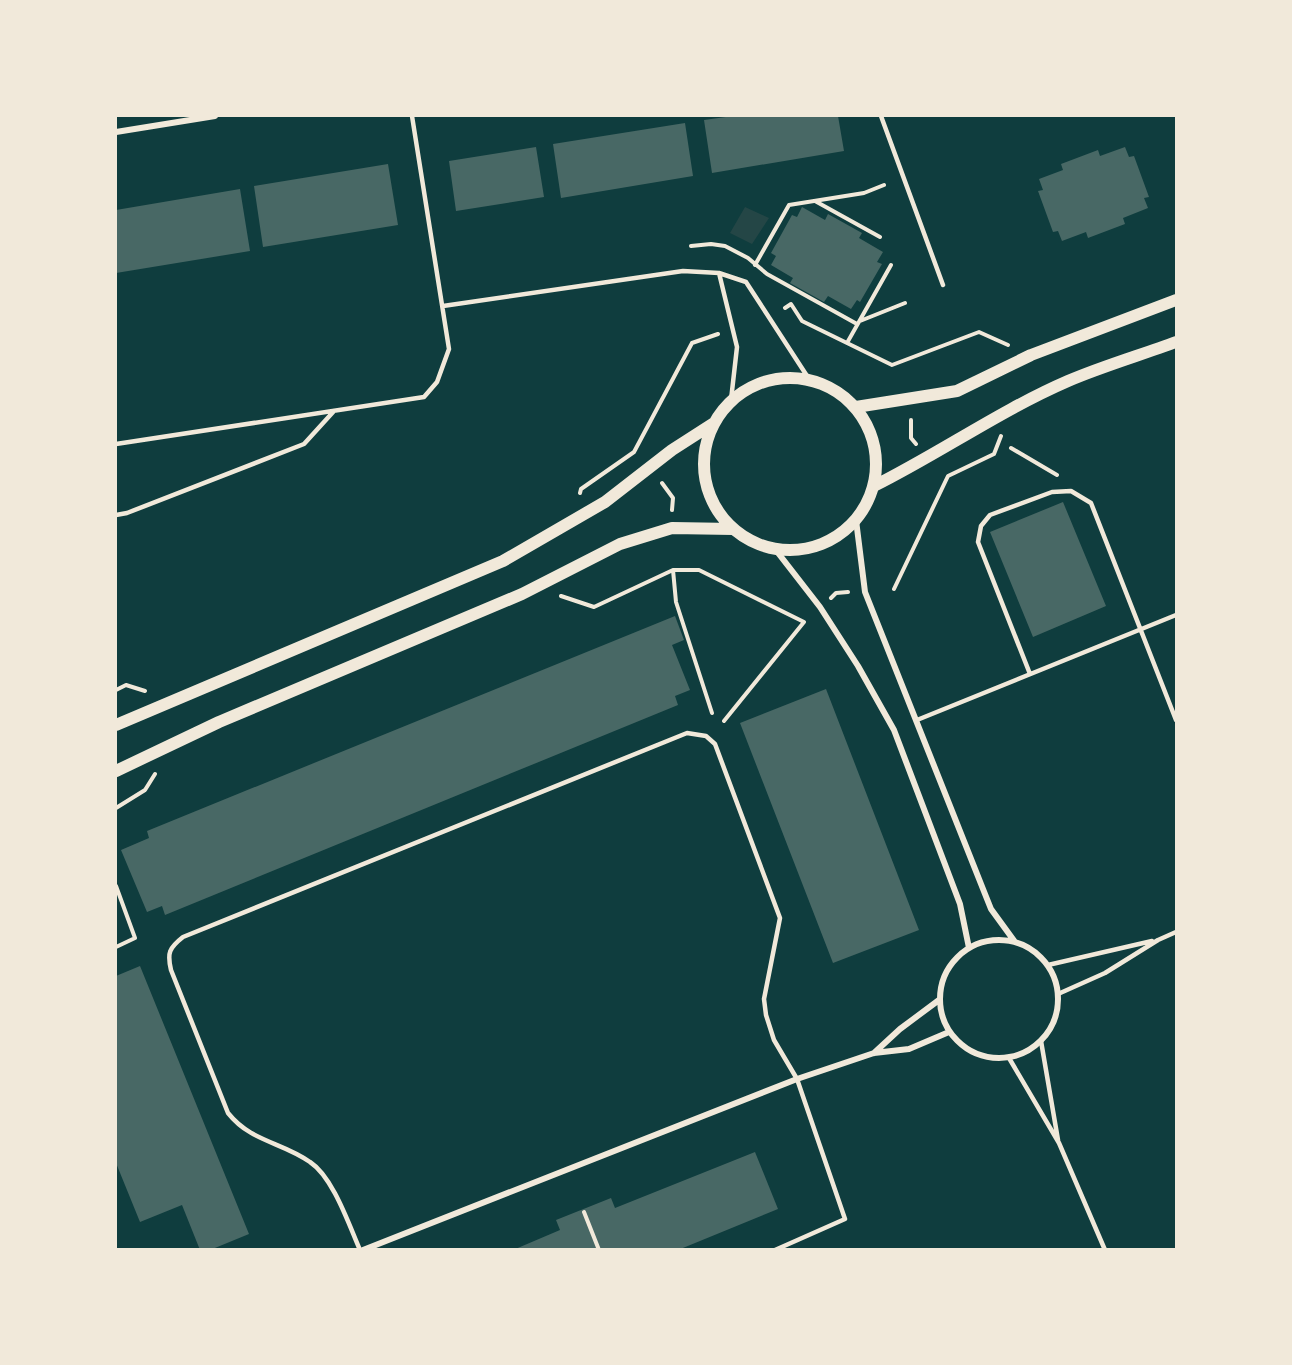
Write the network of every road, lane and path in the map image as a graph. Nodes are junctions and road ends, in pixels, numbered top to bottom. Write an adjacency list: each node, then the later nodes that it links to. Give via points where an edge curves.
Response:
1 (215, 116): 4 (street)
2 (412, 116): 15 (lane)
3 (881, 116): 12 (lane)
4 (116, 132)
5 (884, 185): 6 (path, via 864,194)
6 (814, 201): 7 (path); 9 (path, via 789,205)
7 (880, 237)
8 (691, 246): 9 (path, via 725,246)
9 (755, 265): 17 (path)
10 (891, 265): 17 (path)
11 (719, 273): 15 (lane, via 683,271); 22 (lane, via 746,282); 23 (lane, via 737,347)
12 (943, 285)
13 (1176, 300): 24 (main road, via 1031,355 957,391)
14 (905, 303): 17 (path)
15 (442, 306): 25 (lane, via 449,349 437,382 424,397)
16 (784, 308): 21 (path, via 791,304 802,321)
17 (859, 323): 21 (path)
18 (979, 332): 21 (path, via 892,365)
19 (722, 333): 35 (path, via 692,342 634,452)
20 (1176, 342): 34 (main road, via 1068,381)
21 (847, 343)
22 (809, 379): 23 (main road, via 781,377 754,385); 24 (main road, via 835,389)
23 (730, 400): 27 (main road)
24 (856, 407): 34 (main road, via 871,431 877,458)
25 (334, 411): 28 (lane); 37 (lane, via 304,444)
26 (911, 420): 29 (path, via 910,438)
27 (714, 423): 39 (main road, via 704,450 705,479 714,507); 55 (main road, via 605,502 503,561)
28 (116, 444)
29 (920, 448)
30 (1011, 448): 32 (path, via 1057,475)
31 (994, 454): 43 (path, via 948,476)
32 (1059, 482)
33 (662, 483): 36 (path, via 673,498)
34 (874, 486): 38 (main road)
35 (581, 489)
36 (672, 514)
37 (116, 515)
38 (856, 520): 40 (main road, via 840,535 820,545 799,550); 52 (street, via 865,592)
39 (733, 529): 40 (main road, via 752,542); 42 (main road, via 672,528 620,544)
40 (775, 549): 64 (street, via 820,607 894,730 960,904)
41 (673, 570): 42 (path, via 594,607); 51 (path, via 676,602); 54 (path, via 699,570 804,622)
42 (535, 587): 56 (main road, via 219,722)
43 (894, 589)
44 (849, 592): 45 (path, via 836,593)
45 (827, 601)
46 (1176, 615): 47 (lane)
47 (1140, 630): 48 (lane); 48 (lane, via 1090,503 1071,491 1052,492 990,515 981,526 978,542); 53 (lane)
48 (1030, 674): 52 (lane)
49 (126, 684): 50 (path)
50 (116, 690)
51 (712, 713)
52 (917, 720): 62 (street, via 985,894)
53 (1176, 720)
54 (724, 721)
55 (116, 725)
56 (116, 771)
57 (145, 789): 58 (path)
58 (116, 808)
59 (116, 886): 63 (path, via 135,938)
60 (1176, 932): 61 (lane)
61 (1158, 940): 65 (lane); 66 (lane, via 1105,973)
62 (1015, 942): 64 (street, via 983,942); 65 (street)
63 (116, 947)
64 (969, 948): 67 (street, via 953,962 943,980)
65 (1048, 965): 66 (street)
66 (1058, 994): 69 (street, via 1057,1011)
67 (939, 1000): 68 (street); 70 (street)
68 (949, 1032): 70 (street, via 909,1049); 71 (street, via 975,1053)
69 (1041, 1041): 71 (street); 73 (lane)
70 (874, 1053): 72 (street)
71 (1009, 1058): 73 (lane)
72 (797, 1079): 75 (street); 75 (lane, via 774,1040 764,999 780,918 715,744 706,736 687,733 183,937 171,946 171,970 228,1113 239,1127 311,1162 327,1180); 77 (lane, via 845,1219)
73 (1059, 1143): 78 (lane)
74 (584, 1212): 76 (path)
75 (362, 1250)
76 (599, 1250)
77 (775, 1250)
78 (1105, 1250)

